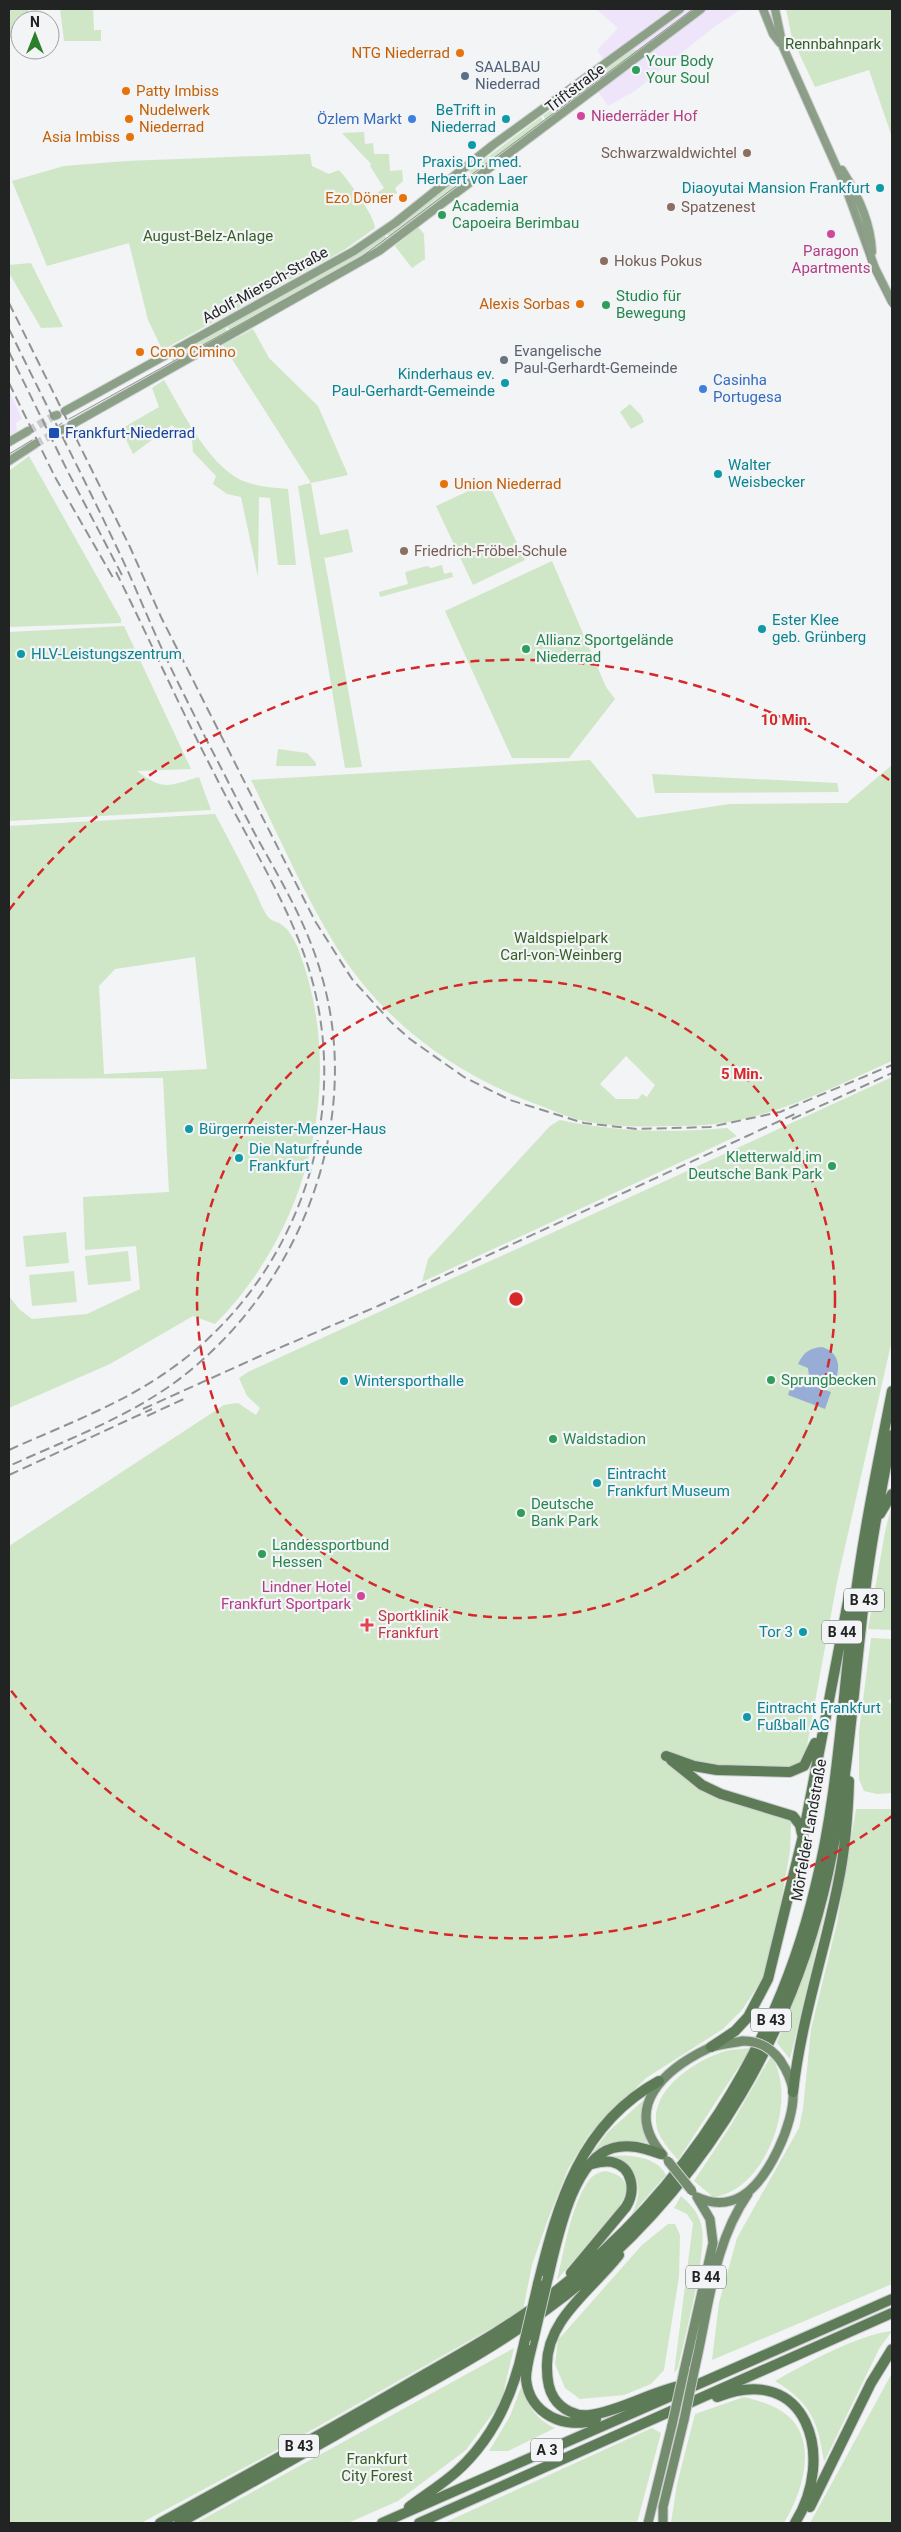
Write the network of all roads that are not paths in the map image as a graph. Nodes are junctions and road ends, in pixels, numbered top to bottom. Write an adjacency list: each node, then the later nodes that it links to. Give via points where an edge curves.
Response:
1 (680, 9): 6 (main road, Triftstraße)
2 (701, 9): 7 (main road, Triftstraße)
3 (763, 9): 5 (main road)
4 (775, 9): 5 (main road)
5 (782, 47): 8 (main road, via 831,154)
6 (458, 172): 9 (main road, Adolf-Miersch-Straße, via 354,251)
7 (464, 186): 10 (main road, Adolf-Miersch-Straße, via 362,262)
8 (892, 302)
9 (59, 414)
10 (66, 428)
11 (28, 431): 12 (main road)
12 (9, 442)
13 (35, 444): 14 (main road)
14 (9, 461)
15 (892, 1391): 19 (highway, Mörfelder Landstraße / B 43)
16 (892, 1435): 18 (highway, Mörfelder Landstraße / B 43)
17 (892, 1494): 18 (highway)
18 (876, 1524): 21 (highway, Mörfelder Landstraße / B 43, via 863,1603)
19 (863, 1539): 20 (highway, B 44); 31 (highway, Mörfelder Landstraße / B 43, via 820,1866 802,1937 779,2001 739,2080 690,2155 635,2219)
20 (822, 1726): 22 (highway, B 44); 22 (highway, via 808,1760 795,1772 717,1770 666,1756 711,1790 793,1816 800,1824)
21 (848, 1750): 25 (highway, B 44, via 849,1791 842,1867 805,2012); 30 (highway, Mörfelder Landstraße / B 43, via 824,1890 788,2004 747,2084 717,2132 683,2179)
22 (803, 1836): 23 (highway, B 44, via 765,1988 741,2025)
23 (711, 2047): 24 (main road, B 44); 25 (main road, B 44, bridge, via 743,2042 761,2044 780,2060)
24 (660, 2082): 26 (main road, B 44, via 648,2100 646,2122 652,2143); 38 (highway, bridge, via 644,2090 623,2108 580,2161 557,2210 509,2395 486,2438 456,2471)
25 (793, 2092): 28 (main road, B 44, via 785,2134)
26 (665, 2158): 27 (highway, via 638,2147 619,2146 602,2152); 29 (main road, B 44, bridge)
27 (588, 2164): 31 (highway, via 606,2162 621,2167 630,2179 632,2195 626,2207); 36 (highway, bridge, via 563,2218 534,2337 527,2372 528,2388 539,2408 557,2421 572,2423 591,2421)
28 (750, 2189): 29 (main road, B 44, via 734,2200 722,2202 709,2202); 44 (main road, B 44, bridge, via 735,2212 723,2241 663,2507)
29 (694, 2194): 43 (main road, B 44, bridge, via 710,2219 713,2243)
30 (640, 2228): 36 (highway, via 557,2327 548,2351 547,2378 558,2403 582,2415 601,2412); 40 (highway, Mörfelder Landstraße / B 43, via 568,2293 484,2351)
31 (558, 2290): 39 (highway, Mörfelder Landstraße / B 43, via 437,2368)
32 (892, 2299): 35 (highway, A 3)
33 (892, 2314): 37 (highway, A 3)
34 (892, 2349): 46 (highway, via 871,2384)
35 (700, 2382): 36 (highway); 38 (highway, A 3)
36 (661, 2391)
37 (664, 2414): 42 (highway, A 3); 45 (highway, via 749,2389 771,2391 788,2400 806,2421 814,2453 812,2486)
38 (395, 2518): 41 (highway, A 3)
39 (160, 2523)
40 (179, 2523)
41 (382, 2523)
42 (419, 2523)
43 (648, 2523)
44 (663, 2523)
45 (795, 2523)
46 (802, 2523)

